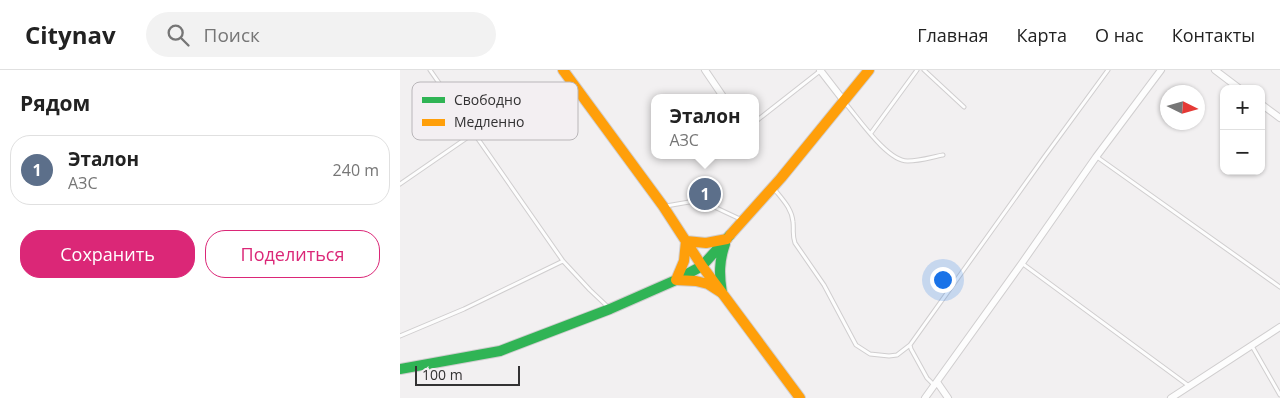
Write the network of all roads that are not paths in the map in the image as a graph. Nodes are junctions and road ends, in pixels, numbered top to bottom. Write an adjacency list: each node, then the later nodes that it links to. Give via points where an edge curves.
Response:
1 (430, 70): 11 (lane)
2 (563, 70): 12 (main road)
3 (705, 70): 15 (street)
4 (869, 70): 16 (main road)
5 (917, 70): 21 (lane)
6 (924, 70): 17 (lane)
7 (1108, 70): 43 (lane)
8 (1161, 70): 25 (street)
9 (1215, 70): 13 (street)
10 (820, 71): 16 (street); 20 (lane)
11 (438, 82)
12 (572, 82)
13 (1235, 85)
14 (578, 90): 30 (main road)
15 (721, 94)
16 (844, 101): 21 (lane); 27 (main road)
17 (964, 106)
18 (1265, 107): 19 (street)
19 (1280, 118)
20 (759, 119)
21 (871, 133): 24 (lane, via 884,150 899,160 907,162)
22 (464, 140): 26 (lane)
23 (479, 140): 34 (lane)
24 (943, 155)
25 (1096, 157): 35 (street); 38 (lane)
26 (400, 184)
27 (773, 187): 31 (main road); 43 (lane, via 791,210 795,243 824,285 856,345 870,354 889,356 897,355)
28 (695, 201): 30 (lane)
29 (708, 204): 31 (lane)
30 (663, 206): 33 (main road)
31 (743, 220): 32 (main road)
32 (726, 239): 33 (main road, via 714,244); 36 (main road); 39 (main road, via 719,268)
33 (686, 241): 36 (main road); 37 (main road, via 685,259)
34 (564, 261): 40 (lane); 42 (lane)
35 (1022, 263): 46 (street); 47 (lane)
36 (702, 266): 37 (main road); 39 (main road)
37 (676, 280): 39 (main road, via 708,284); 40 (main road)
38 (1280, 288)
39 (722, 293): 49 (main road)
40 (610, 309): 45 (main road, via 500,352)
41 (1280, 327): 44 (street)
42 (400, 336)
43 (910, 345): 46 (lane, via 927,378)
44 (1252, 345): 47 (street); 48 (lane)
45 (400, 370)
46 (936, 384): 50 (street); 51 (street)
47 (1190, 386): 52 (street)
48 (1280, 395)
49 (800, 398)
50 (925, 398)
51 (948, 398)
52 (1171, 398)

